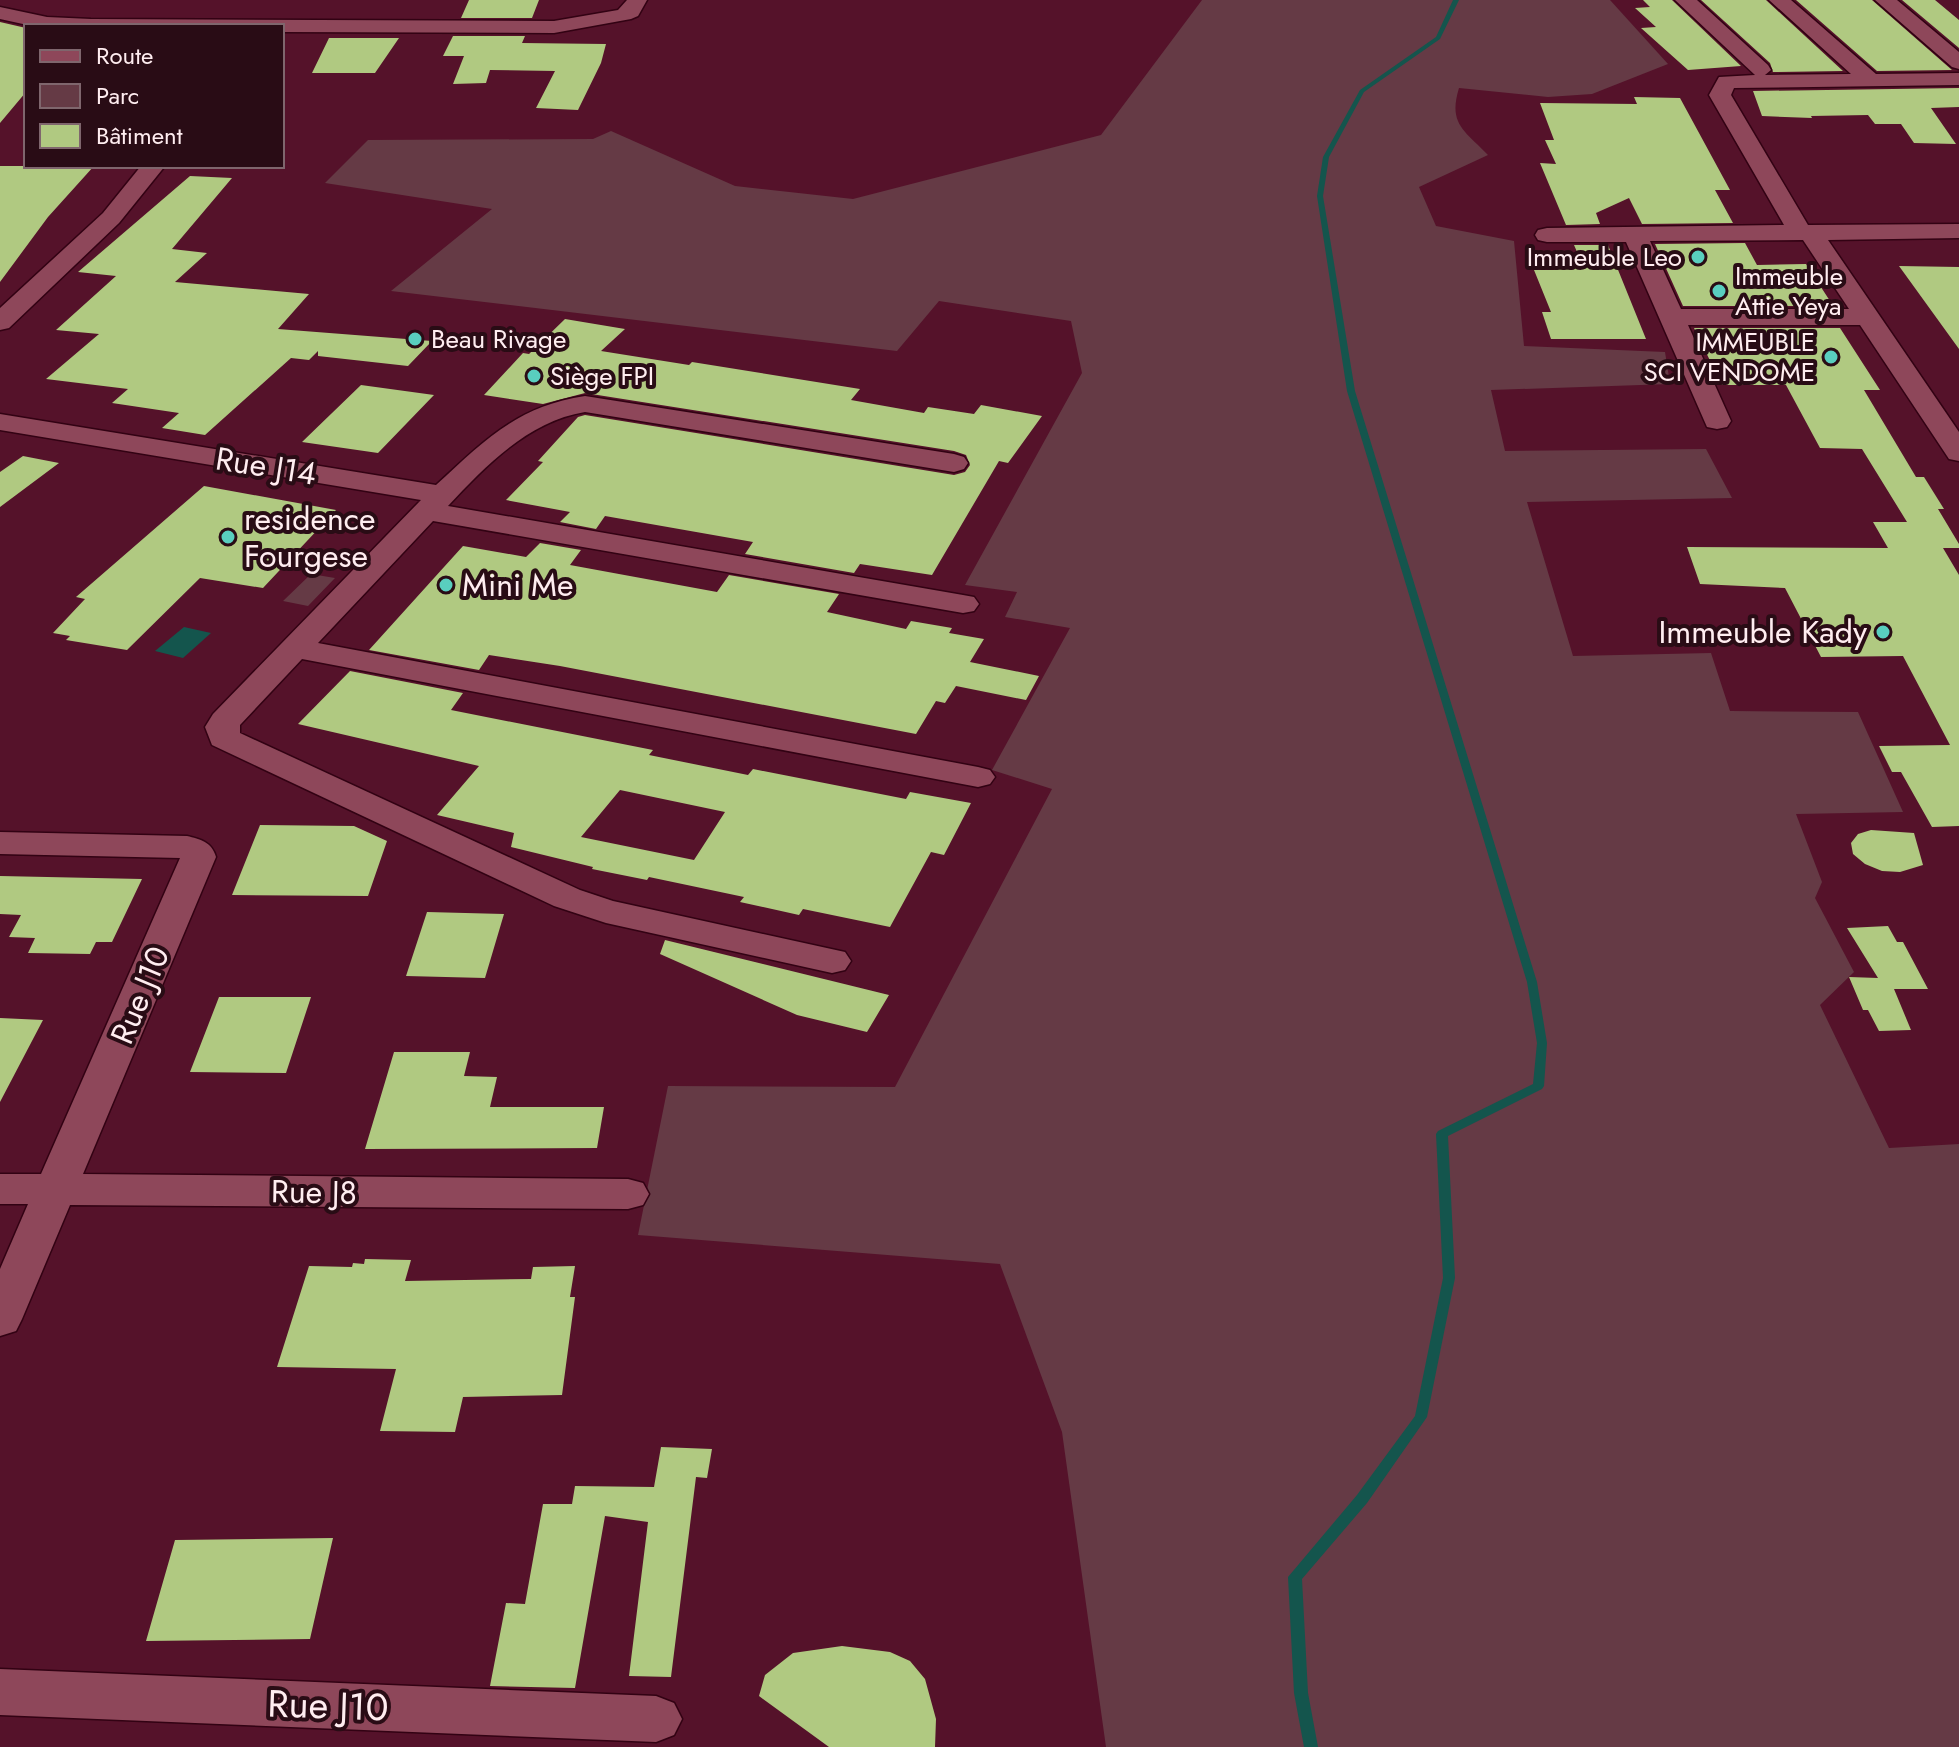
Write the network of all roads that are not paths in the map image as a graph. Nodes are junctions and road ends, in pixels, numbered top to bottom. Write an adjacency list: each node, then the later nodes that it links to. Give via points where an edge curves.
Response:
1 (637, 0): 7 (street, via 631,12 604,21 554,27)
2 (1685, 0): 9 (street)
3 (1779, 0): 10 (street)
4 (1885, 0): 8 (street)
5 (0, 13): 6 (street)
6 (69, 24)
7 (284, 26)
8 (1959, 63)
9 (1760, 70)
10 (1869, 79): 11 (street); 14 (street, via 1734,80 1723,87 1720,95)
11 (1959, 79)
12 (151, 168): 19 (street, via 111,218)
13 (1959, 231): 14 (street)
14 (1806, 233): 16 (street); 18 (street)
15 (1547, 235): 16 (street)
16 (1635, 235): 17 (street)
17 (1671, 317): 18 (street); 20 (street)
18 (1867, 317): 22 (street)
19 (0, 322)
20 (1717, 421)
21 (0, 422): 24 (street, Rue J14)
22 (1959, 453)
23 (954, 463): 24 (street, via 585,404 563,406 524,422)
24 (434, 503): 25 (street, Rue J14); 26 (street)
25 (963, 604)
26 (293, 648): 27 (street); 29 (street, via 225,721 224,738 567,898)
27 (978, 777)
28 (0, 843): 31 (street, Rue J10, via 187,847 198,857)
29 (832, 961)
30 (0, 1189): 31 (street, Rue J8)
31 (58, 1189): 32 (street, Rue J8); 33 (street, Rue J10)
32 (628, 1194)
33 (0, 1319)
34 (0, 1692): 35 (street, Rue J10)
35 (656, 1719)

